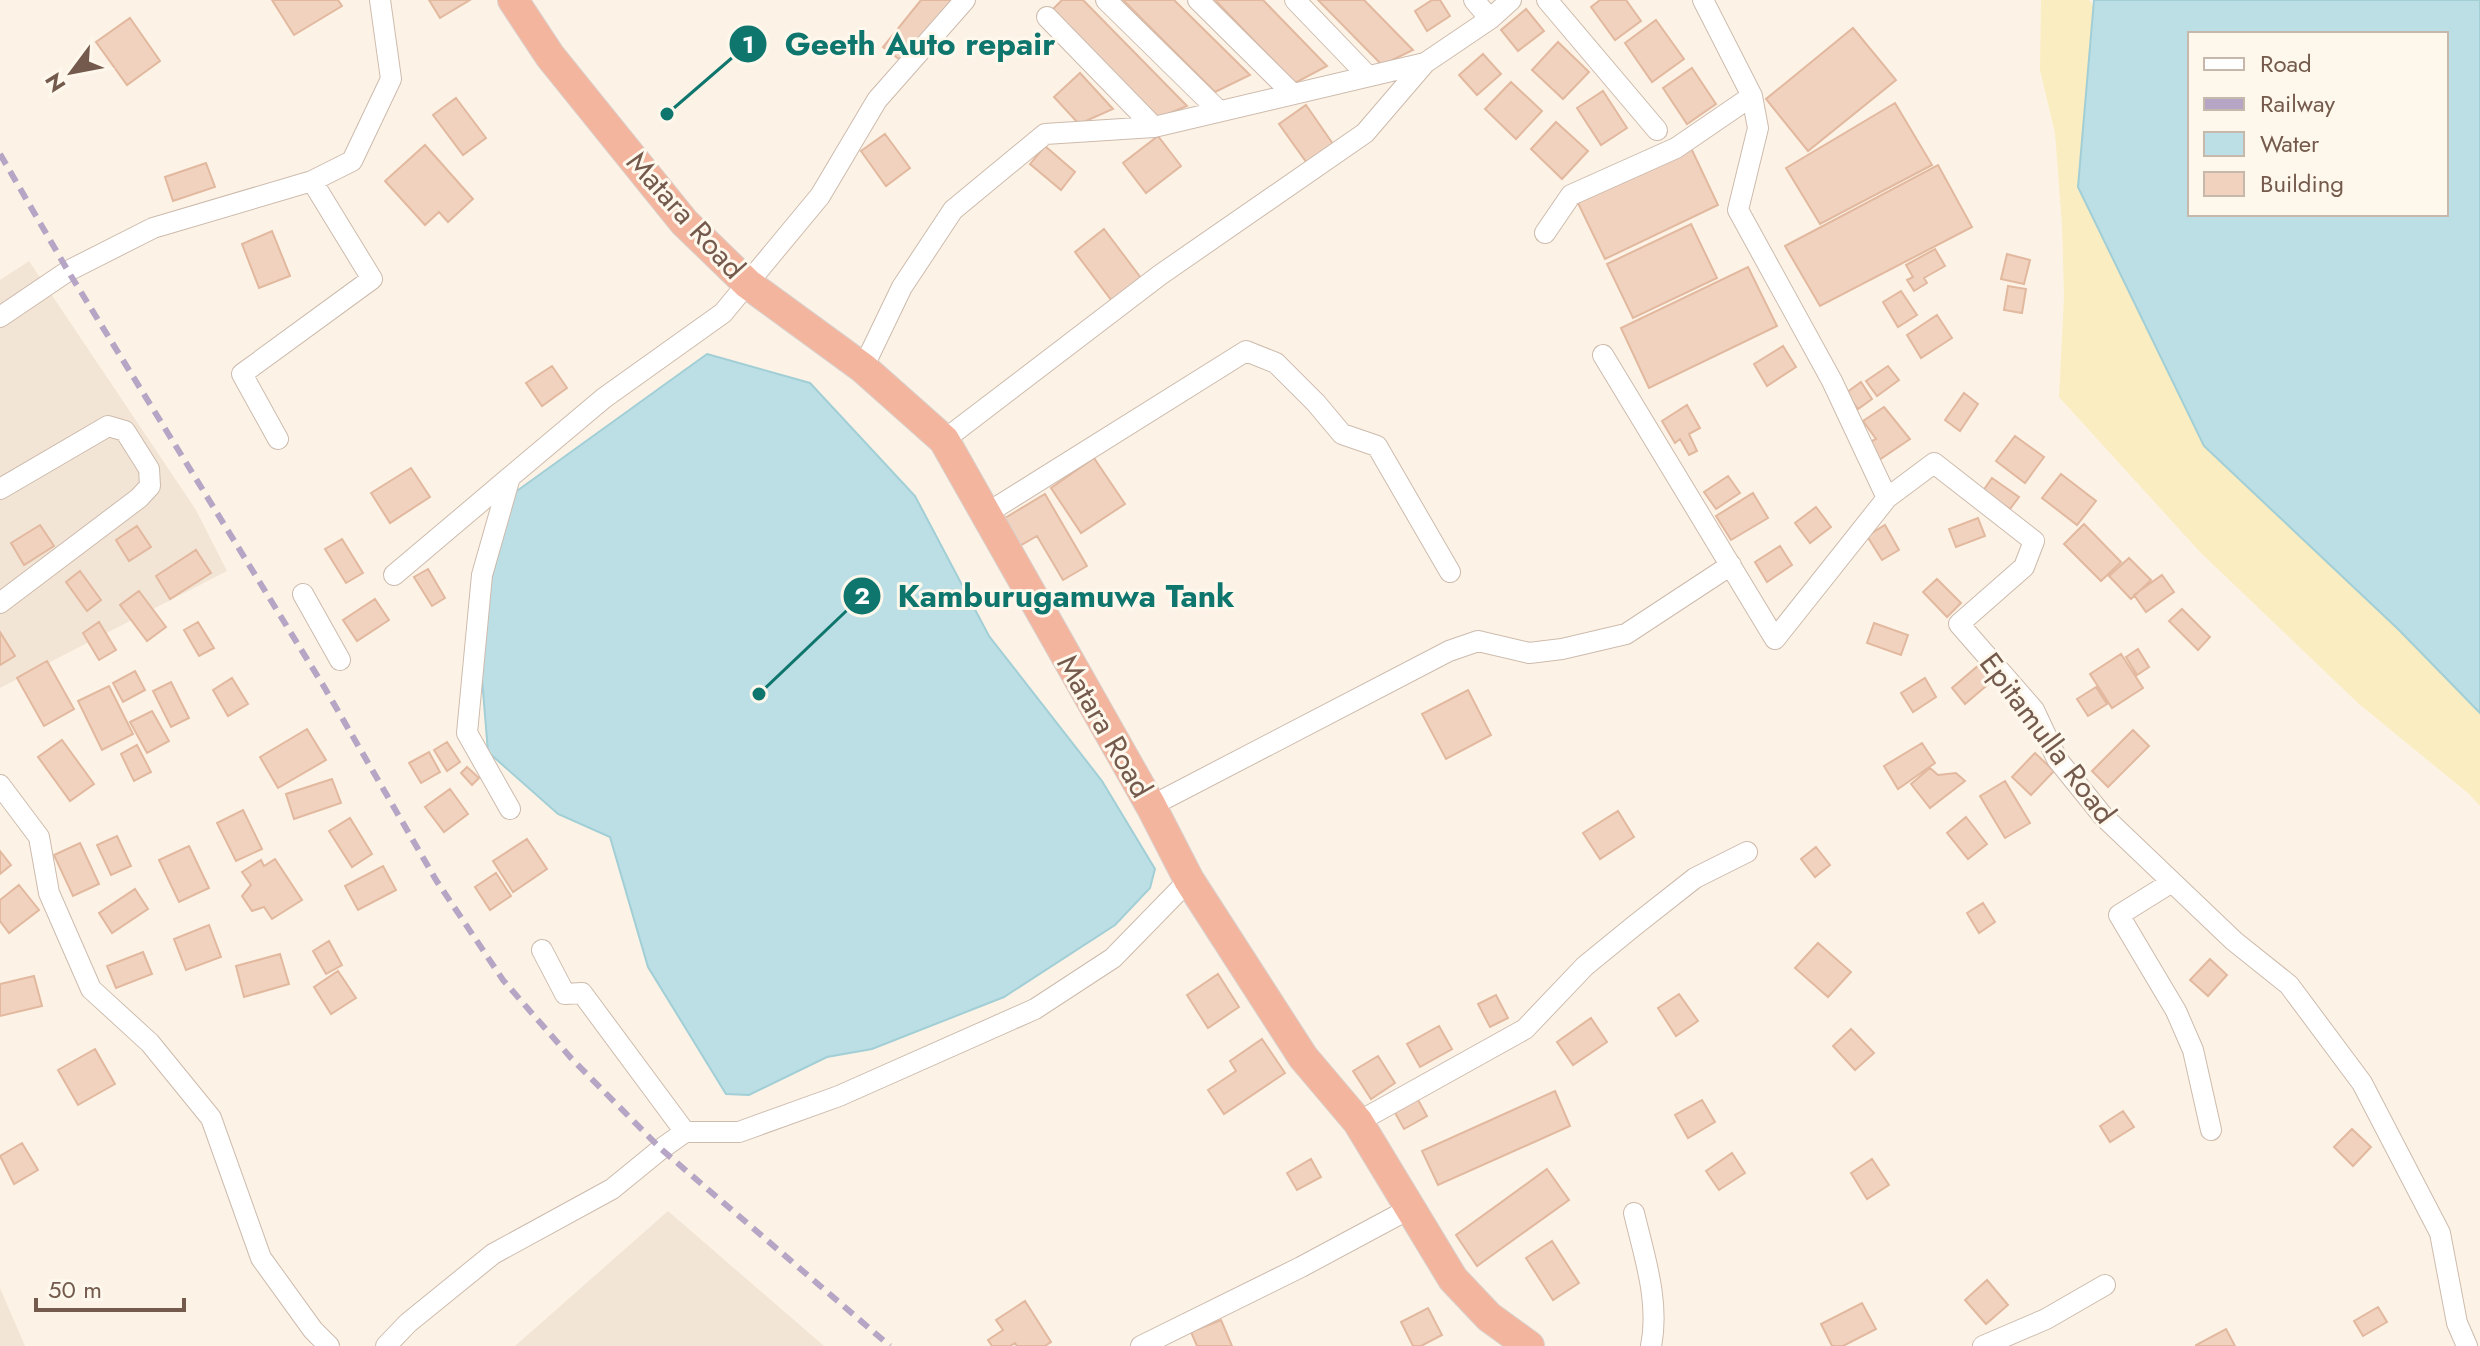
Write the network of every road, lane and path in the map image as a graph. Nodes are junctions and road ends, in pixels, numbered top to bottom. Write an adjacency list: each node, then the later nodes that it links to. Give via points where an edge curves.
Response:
1 (380, 0): 20 (street, via 391,79 352,161)
2 (513, 0): 22 (highway, Matara Road, via 550,56 684,222)
3 (965, 0): 22 (street, via 877,100 820,196)
4 (1106, 0): 17 (street)
5 (1198, 0): 15 (street)
6 (1295, 0): 14 (street)
7 (1474, 0): 12 (street)
8 (1511, 0): 12 (street)
9 (1547, 0): 19 (street)
10 (1703, 0): 16 (street)
11 (1047, 17): 18 (street)
12 (1490, 19): 13 (street)
13 (1425, 63): 14 (street); 27 (street, via 1365,133 1160,275)
14 (1367, 75): 15 (street)
15 (1293, 94): 17 (street)
16 (1752, 96): 21 (street, via 1676,148 1571,195); 30 (street, via 1758,128 1738,210 1832,381)
17 (1219, 111): 18 (street)
18 (1154, 127): 25 (street, via 1045,134 953,210 902,287)
19 (1657, 130)
20 (312, 181): 23 (street, via 153,228 68,271); 26 (street, via 372,279 242,374)
21 (1545, 233)
22 (748, 284): 25 (highway, Matara Road); 28 (street, via 723,313 604,398)
23 (0, 317)
24 (1603, 355): 32 (street)
25 (863, 368): 27 (highway, Matara Road)
26 (278, 439)
27 (944, 440): 31 (highway, Matara Road)
28 (510, 477): 34 (street); 40 (street, via 482,575 467,733)
29 (0, 489): 36 (street, via 108,426 125,431 149,469 150,486 139,498)
30 (1887, 498): 32 (street, via 1775,639); 43 (street, Epitamulla Road, via 1934,463 2034,541 2024,567 1959,624 2034,710 2057,759 2103,816)
31 (984, 515): 33 (street, via 1246,351 1276,363 1342,434 1377,446); 39 (highway, Matara Road)
32 (1731, 565): 39 (street, via 1626,634 1529,653 1478,641 1449,651)
33 (1450, 572)
34 (394, 575)
35 (303, 594): 37 (street)
36 (0, 603)
37 (340, 660)
38 (0, 785): 51 (street, via 39,837 49,893 91,989 150,1043 211,1118 261,1258)
39 (1151, 806): 42 (highway, Matara Road)
40 (510, 809)
41 (1747, 852): 45 (street, via 1695,878 1634,926 1585,966 1525,1029)
42 (1189, 880): 45 (highway, Matara Road, via 1303,1057); 47 (street, via 1113,958 1035,1009 839,1096 754,1127)
43 (2172, 882): 46 (street, via 2119,915 2193,1050); 57 (street, Epitamulla Road, via 2289,985 2362,1083 2440,1233 2457,1323)
44 (542, 950): 47 (street, via 565,994 582,993)
45 (1358, 1122): 48 (highway, Matara Road)
46 (2211, 1130)
47 (685, 1132): 52 (street, via 612,1189 493,1254)
48 (1411, 1208): 53 (street); 54 (highway, Matara Road, via 1453,1279 1489,1317)
49 (1634, 1213): 55 (street, via 1650,1279)
50 (2105, 1285): 56 (street, via 2046,1319)
51 (329, 1346)
52 (386, 1346)
53 (1141, 1346)
54 (1529, 1346)
55 (1651, 1346)
56 (1983, 1346)
57 (2467, 1346)

